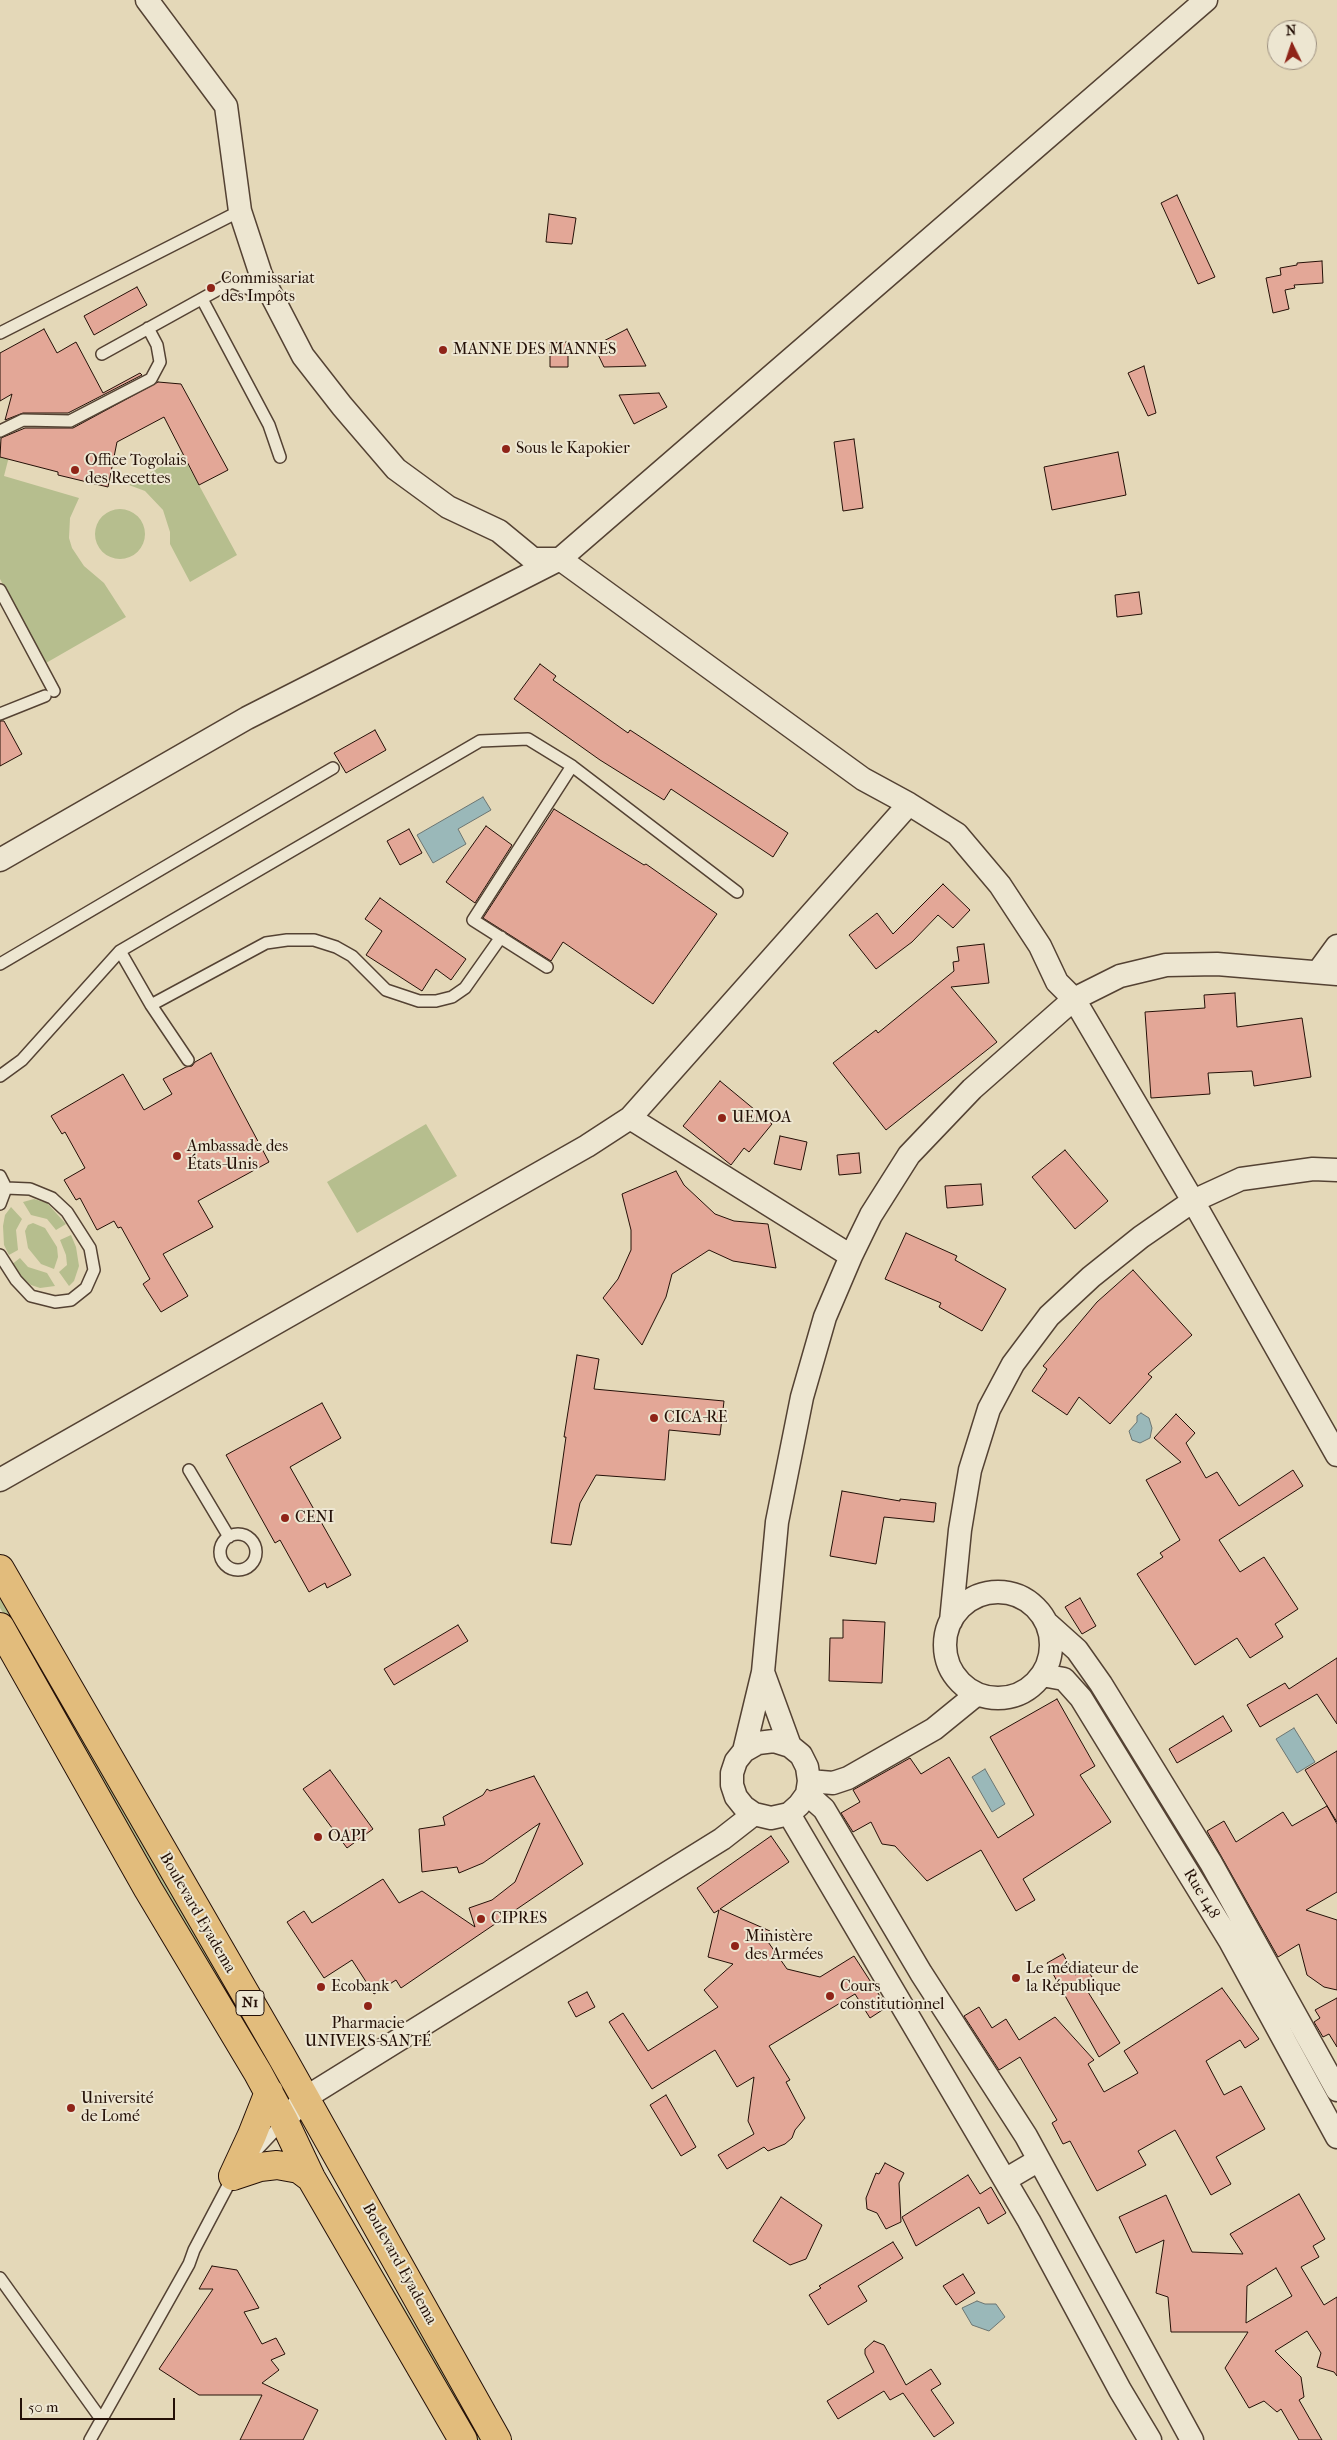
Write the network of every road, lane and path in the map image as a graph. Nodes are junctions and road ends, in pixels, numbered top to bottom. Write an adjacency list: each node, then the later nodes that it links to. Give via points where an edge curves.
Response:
1 (147, 0): 3 (street, via 226,106)
2 (1206, 0): 11 (street)
3 (240, 211): 5 (street); 7 (lane)
4 (202, 298): 5 (lane, via 232,282); 6 (lane); 10 (lane, via 269,425)
5 (273, 298): 11 (street, via 303,356 396,469 448,507 499,530 532,559)
6 (148, 328): 8 (lane); 9 (lane, via 157,345 160,362 151,379 70,421 23,420)
7 (0, 332)
8 (102, 354)
9 (0, 431)
10 (280, 457)
11 (560, 559): 16 (street, via 863,779); 17 (street, via 247,718)
12 (0, 590): 13 (lane, via 50,693)
13 (0, 714)
14 (572, 766): 18 (lane); 19 (lane, via 473,920); 21 (lane, via 528,739 480,741)
15 (333, 768): 22 (lane)
16 (909, 804): 25 (street, via 957,834 1000,884 1040,946 1057,982); 29 (street)
17 (0, 860)
18 (737, 892)
19 (500, 937): 23 (lane); 26 (lane, via 464,988 452,997 436,1001 419,1001 386,990 352,956 336,948 314,940 287,940 266,943)
20 (1337, 946): 24 (street)
21 (120, 950): 26 (lane); 28 (lane, via 22,1060)
22 (0, 964)
23 (547, 967)
24 (1328, 973): 25 (street, via 1217,964 1166,965 1120,976)
25 (1074, 999): 33 (street); 36 (street, via 972,1089 909,1155 871,1215)
26 (151, 1005): 27 (lane)
27 (188, 1060)
28 (0, 1076)
29 (630, 1118): 36 (street); 39 (street, via 587,1146)
30 (1337, 1170): 33 (street, via 1313,1169 1240,1179)
31 (0, 1176): 32 (lane)
32 (6, 1188): 34 (lane); 35 (lane, via 30,1189 52,1198 67,1212 90,1248 94,1270 86,1288 71,1300 54,1302 31,1296)
33 (1193, 1201): 37 (street); 42 (street, via 1091,1277 1049,1316 1013,1364 989,1409 970,1470)
34 (0, 1204)
35 (0, 1255)
36 (851, 1256): 45 (street, via 825,1317 802,1397 776,1522)
37 (1337, 1456)
38 (189, 1470): 40 (lane)
39 (0, 1480)
40 (229, 1537)
41 (0, 1569): 56 (highway, Boulevard Eyadema / N1)
42 (951, 1621): 43 (street, via 971,1599 985,1593 1000,1592 1015,1594 1029,1601); 47 (street, via 945,1649 948,1663 955,1676)
43 (1048, 1624): 46 (street, via 1052,1641 1050,1659); 53 (street, via 1076,1650 1101,1684 1211,1863)
44 (0, 1627): 55 (highway, Boulevard Eyadema / N1, via 148,1889)
45 (763, 1672): 48 (street); 49 (street)
46 (1042, 1676): 47 (street, via 1020,1694 1006,1698); 53 (street, Rue 148, via 1064,1679 1081,1698 1230,1940)
47 (977, 1694): 50 (street, via 934,1729 848,1778)
48 (790, 1746): 49 (street, via 774,1741 758,1743); 50 (street, via 801,1755 807,1767)
49 (744, 1751): 51 (street, via 736,1761 732,1785 736,1798)
50 (808, 1788): 52 (street, via 799,1806); 59 (street, via 824,1809 921,1973)
51 (754, 1814): 52 (street, via 772,1818); 56 (street, via 722,1839)
52 (789, 1814): 62 (street)
53 (1286, 2020): 54 (street); 58 (street, Rue 148)
54 (1337, 2090)
55 (268, 2092): 57 (highway, Boulevard Eyadema / N1); 60 (highway)
56 (305, 2098): 57 (street); 67 (highway, Boulevard Eyadema / N1)
57 (284, 2121): 60 (lane); 61 (highway, Boulevard Eyadema / N1)
58 (1337, 2136)
59 (1039, 2160): 62 (street); 69 (street)
60 (233, 2176): 61 (highway, via 278,2165 299,2169); 64 (lane, via 194,2250 190,2264)
61 (311, 2178): 66 (highway, Boulevard Eyadema / N1)
62 (1005, 2180): 68 (street)
63 (0, 2278): 64 (lane)
64 (101, 2420): 65 (lane)
65 (90, 2440)
66 (463, 2440)
67 (497, 2440)
68 (1150, 2440)
69 (1192, 2440)

